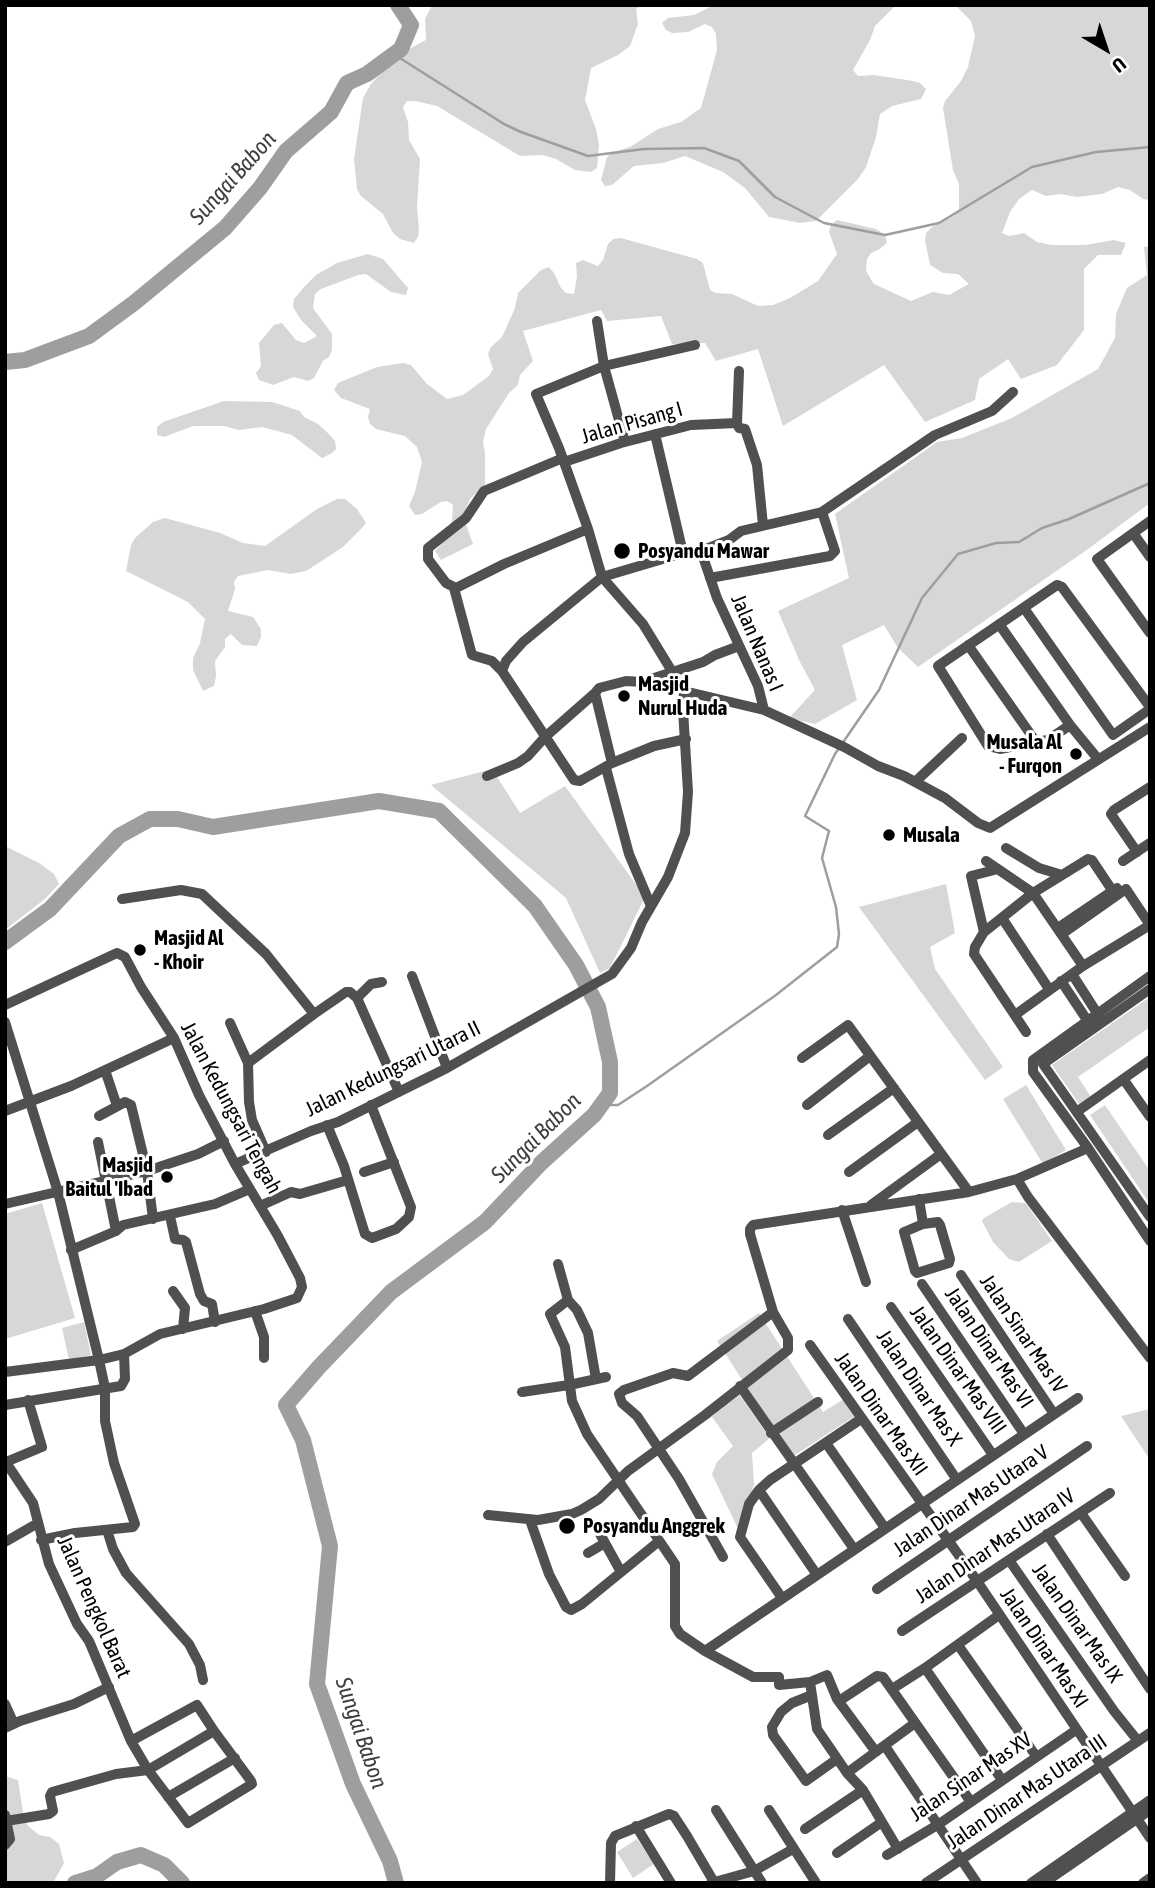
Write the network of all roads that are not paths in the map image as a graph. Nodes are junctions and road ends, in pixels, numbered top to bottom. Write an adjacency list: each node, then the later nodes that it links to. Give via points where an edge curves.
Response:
1 (597, 321): 3 (street)
2 (695, 345): 3 (street)
3 (604, 366): 8 (street); 9 (street, via 536,394)
4 (739, 371): 6 (street)
5 (1013, 392): 10 (street, via 992,411 935,435)
6 (737, 423): 7 (street, Jalan Pisang I, via 691,425); 12 (street, via 745,429 757,466)
7 (655, 434): 8 (street, Jalan Pisang I); 16 (street)
8 (625, 442): 9 (street, Jalan Pisang I)
9 (564, 460): 13 (street); 20 (street, Jalan Pisang I, via 484,491 466,518 429,548 431,566)
10 (822, 512): 12 (street); 19 (street, via 835,551 830,556)
11 (1150, 520): 14 (street)
12 (763, 525): 15 (street)
13 (588, 529): 18 (street); 20 (street)
14 (1133, 533): 17 (street); 23 (street, via 1098,556 1098,562)
15 (701, 551): 16 (street); 19 (street, Jalan Nanas I)
16 (683, 553): 18 (street)
17 (1150, 557)
18 (602, 577): 26 (street, via 523,642); 27 (street, via 643,624)
19 (710, 578): 25 (street, Jalan Nanas I)
20 (454, 588): 26 (street, via 472,655 492,661)
21 (1024, 608): 22 (street); 30 (street, via 1056,585 1062,587); 30 (street, via 1113,735)
22 (999, 624): 24 (street); 32 (street)
23 (1150, 633)
24 (968, 645): 37 (street); 37 (street, via 937,666 988,746 999,749)
25 (739, 646): 27 (street); 31 (street, Jalan Nanas I, via 758,685)
26 (502, 671): 34 (street)
27 (675, 672): 28 (street); 29 (street, via 601,687)
28 (684, 691): 31 (street); 36 (street)
29 (596, 693): 34 (street); 40 (street)
30 (1150, 708)
31 (764, 710): 42 (street)
32 (1070, 725): 37 (street, via 1048,740); 39 (street)
33 (1146, 729): 38 (street); 39 (street)
34 (545, 737): 40 (street, via 574,780); 41 (street, via 528,757)
35 (961, 738): 42 (street)
36 (686, 739): 40 (street, via 654,746); 55 (street, via 685,833)
37 (1036, 741)
38 (1150, 741)
39 (1098, 759): 42 (street, via 990,828)
40 (609, 766): 55 (street, via 629,854)
41 (487, 776)
42 (915, 782)
43 (1150, 787): 46 (street, via 1111,814)
44 (1150, 843): 46 (street)
45 (1006, 848): 50 (street, via 1039,868)
46 (1137, 852): 48 (street)
47 (986, 861): 49 (street)
48 (1123, 861)
49 (998, 869): 53 (street); 58 (street, via 971,876)
50 (1062, 875): 52 (street, via 1090,858); 53 (street)
51 (1126, 889): 52 (street); 57 (street); 59 (street, via 1150,925)
52 (1112, 890): 57 (street)
53 (1033, 893): 56 (street); 57 (street)
54 (121, 899): 71 (street, via 181,890 202,894 266,954)
55 (651, 906): 83 (street, Jalan Kedungsari Utara II, via 623,961 603,980)
56 (1002, 918): 58 (street); 65 (street)
57 (1060, 931): 59 (street)
58 (984, 932): 72 (street, via 973,952)
59 (1083, 966): 60 (street)
60 (1072, 974): 63 (street); 70 (street)
61 (412, 976): 83 (street)
62 (1150, 976): 68 (street)
63 (1061, 981): 65 (street); 73 (street)
64 (382, 982): 67 (street, via 371,984)
65 (1049, 989): 72 (street)
66 (1150, 989): 68 (street)
67 (357, 998): 71 (street, via 346,992); 87 (street)
68 (1127, 998): 70 (street); 81 (street)
69 (5, 1005): 77 (street, Jalan Kedungsari Tengah, via 117,953 125,957)
70 (1097, 1013): 73 (street)
71 (314, 1014): 82 (street)
72 (1015, 1015): 76 (street)
73 (1087, 1020): 81 (street)
74 (5, 1022): 88 (street)
75 (230, 1023): 82 (street)
76 (1026, 1032)
77 (174, 1038): 84 (street); 99 (street, Jalan Kedungsari Tengah)
78 (870, 1056): 79 (street, via 848,1025); 86 (street); 90 (street)
79 (802, 1058)
80 (1150, 1060): 85 (street)
81 (1038, 1062): 93 (street); 101 (street, via 1033,1072)
82 (248, 1063): 102 (street, via 250,1111)
83 (447, 1068): 87 (street, Jalan Kedungsari Utara II)
84 (105, 1070): 88 (street); 91 (street)
85 (1124, 1080): 93 (street); 95 (street)
86 (894, 1088): 96 (street); 98 (street)
87 (399, 1092): 89 (street, Jalan Kedungsari Utara II)
88 (32, 1102): 92 (street); 113 (street)
89 (371, 1105): 97 (street, Jalan Kedungsari Utara II); 104 (street)
90 (807, 1105)
91 (117, 1106): 94 (street); 106 (street, via 131,1105)
92 (5, 1111)
93 (1078, 1111): 121 (street)
94 (99, 1116)
95 (1150, 1117)
96 (918, 1122): 103 (street); 108 (street)
97 (327, 1125): 102 (street, Jalan Kedungsari Utara II); 110 (street)
98 (828, 1135)
99 (225, 1141): 105 (street, Jalan Kedungsari Tengah); 106 (street)
100 (98, 1142): 111 (street)
101 (1088, 1148): 109 (street); 125 (street)
102 (266, 1152): 105 (street, Jalan Kedungsari Utara II)
103 (941, 1154): 114 (street); 118 (street)
104 (394, 1162): 107 (street); 110 (street, via 411,1213 384,1234 372,1238 365,1234)
105 (235, 1164): 112 (street, Jalan Kedungsari Tengah)
106 (146, 1171): 111 (street); 122 (street)
107 (364, 1172)
108 (849, 1172)
109 (1017, 1179): 114 (street); 142 (street)
110 (348, 1180): 117 (street, via 300,1194 291,1192)
111 (105, 1183): 113 (street); 124 (street)
112 (250, 1189): 117 (street, Jalan Kedungsari Tengah); 120 (street)
113 (58, 1192): 116 (street); 126 (street)
114 (969, 1192): 115 (street)
115 (919, 1199): 118 (street); 123 (street)
116 (5, 1204)
117 (260, 1206): 134 (street, Jalan Kedungsari Tengah, via 302,1287 299,1297)
118 (871, 1206): 119 (street)
119 (842, 1210): 129 (street); 135 (street, via 751,1227)
120 (170, 1216): 122 (street); 137 (street, via 176,1239 186,1242 200,1294 212,1304)
121 (1150, 1217)
122 (153, 1219): 124 (street, via 123,1225)
123 (923, 1224): 123 (street, via 904,1232 917,1273 950,1259 939,1223)
124 (116, 1231): 126 (street)
125 (1150, 1241)
126 (71, 1250): 143 (street)
127 (558, 1264): 132 (street)
128 (961, 1275): 153 (street, Jalan Sinar Mas IV)
129 (866, 1282)
130 (922, 1284): 156 (street, Jalan Dinar Mas VI)
131 (173, 1291): 138 (street, via 185,1308)
132 (568, 1300): 145 (street, via 550,1314 565,1347); 145 (street, via 588,1333 601,1378)
133 (891, 1307): 160 (street, Jalan Dinar Mas VIII)
134 (255, 1311): 137 (street); 141 (street, via 264,1337)
135 (773, 1312): 146 (street, via 788,1338 788,1350); 159 (street, via 688,1376 674,1373 619,1394)
136 (848, 1319): 164 (street, Jalan Dinar Mas X)
137 (215, 1322): 138 (street)
138 (183, 1329): 140 (street, via 160,1334)
139 (810, 1345): 154 (street, Jalan Dinar Mas XII)
140 (124, 1353): 143 (street); 147 (street, via 125,1381)
141 (264, 1358)
142 (1150, 1358)
143 (99, 1360): 144 (street); 147 (street)
144 (5, 1372)
145 (569, 1385): 148 (street); 163 (street, via 581,1422)
146 (740, 1386): 155 (street); 159 (street)
147 (105, 1388): 150 (street); 173 (street, via 105,1421 135,1524)
148 (522, 1392)
149 (1078, 1398): 153 (street)
150 (28, 1400): 152 (street); 161 (street, via 42,1447)
151 (818, 1402): 155 (street)
152 (5, 1405)
153 (1054, 1414): 156 (street)
154 (861, 1419): 157 (street); 167 (street, Jalan Dinar Mas XII)
155 (771, 1433): 162 (street)
156 (1024, 1434): 160 (street)
157 (826, 1443): 162 (street); 172 (street)
158 (1087, 1446): 176 (street, Jalan Dinar Mas Utara V)
159 (659, 1450): 163 (street); 181 (street)
160 (993, 1455): 164 (street)
161 (6, 1461): 171 (street, Jalan Pengkol Barat, via 33,1503)
162 (793, 1463): 165 (street); 179 (street)
163 (618, 1479): 170 (street, via 581,1510); 178 (street)
164 (957, 1480): 167 (street)
165 (759, 1490): 184 (street); 188 (street, via 749,1504 741,1538)
166 (1110, 1493): 168 (street, Jalan Dinar Mas Utara IV)
167 (922, 1505): 172 (street); 176 (street, Jalan Dinar Mas XI)
168 (1081, 1513): 174 (street, Jalan Dinar Mas Utara IV); 185 (street)
169 (488, 1515): 170 (street)
170 (530, 1520): 183 (street, via 544,1563 571,1610)
171 (38, 1523): 175 (street, Jalan Pengkol Barat); 177 (street)
172 (885, 1528): 179 (street)
173 (107, 1530): 175 (street); 194 (street, via 126,1573 189,1644 201,1665)
174 (1047, 1534): 182 (street, Jalan Dinar Mas Utara IV); 198 (street)
175 (41, 1540): 196 (street, Jalan Pengkol Barat)
176 (948, 1540): 186 (street, Jalan Dinar Mas XI); 187 (street, Jalan Dinar Mas Utara V)
177 (5, 1542)
178 (658, 1542): 183 (street); 192 (street, via 676,1569 675,1626 686,1640)
179 (854, 1549): 184 (street)
180 (588, 1553): 183 (street, via 603,1539)
181 (723, 1557)
182 (1009, 1560): 186 (street, Jalan Dinar Mas Utara IV); 208 (street, Jalan Dinar Mas IX)
183 (621, 1572)
184 (817, 1575): 188 (street)
185 (1125, 1576)
186 (977, 1581): 189 (street, Jalan Dinar Mas XI); 190 (street, Jalan Dinar Mas Utara IV)
187 (877, 1589)
188 (782, 1598): 192 (street)
189 (999, 1615): 191 (street); 204 (street, Jalan Dinar Mas XI)
190 (902, 1631)
191 (958, 1645): 193 (street); 211 (street)
192 (705, 1651): 195 (street, via 753,1677 779,1677 779,1685)
193 (925, 1668): 197 (street); 217 (street)
194 (203, 1680)
195 (810, 1682): 199 (street); 200 (street, via 827,1675)
196 (109, 1687): 203 (street); 207 (street, Jalan Pengkol Barat)
197 (892, 1689): 200 (street, via 880,1675); 202 (street)
198 (1150, 1689)
199 (812, 1695): 213 (street, via 817,1729); 213 (street, via 781,1712 772,1727 773,1735 806,1781)
200 (839, 1701): 210 (street)
201 (5, 1704): 203 (street)
202 (915, 1723): 209 (street); 221 (street)
203 (10, 1726)
204 (1076, 1730): 211 (street, Jalan Sinar Mas XV); 214 (street, Jalan Dinar Mas XI)
205 (214, 1731): 207 (street, via 197,1705); 212 (street); 215 (street)
206 (1150, 1733): 208 (street, Jalan Dinar Mas Utara III)
207 (131, 1741): 215 (street, Jalan Pengkol Barat)
208 (1138, 1741): 214 (street, Jalan Dinar Mas Utara III)
209 (885, 1746): 210 (street); 228 (street)
210 (876, 1752): 216 (street)
211 (1036, 1756): 217 (street, Jalan Sinar Mas XV)
212 (234, 1758): 219 (street); 219 (street, Jalan Pengkol Barat, via 252,1784 190,1823)
213 (837, 1759): 216 (street)
214 (1100, 1766): 225 (street, Jalan Dinar Mas XI); 237 (street, Jalan Dinar Mas Utara III)
215 (148, 1770): 219 (street, Jalan Pengkol Barat); 226 (street, via 54,1791 50,1796 52,1813)
216 (847, 1773): 218 (street)
217 (1003, 1780): 221 (street, Jalan Sinar Mas XV)
218 (863, 1790): 227 (street); 230 (street)
219 (168, 1797)
220 (1150, 1800): 225 (street)
221 (971, 1802): 228 (street, Jalan Sinar Mas XV)
222 (716, 1810): 238 (street)
223 (769, 1810): 233 (street)
224 (1150, 1810): 225 (street)
225 (1135, 1816): 231 (street, Jalan Dinar Mas XI); 247 (street); 248 (street)
226 (6, 1818): 232 (street, via 10,1839)
227 (883, 1822): 234 (street); 235 (street)
228 (939, 1824): 234 (street, Jalan Sinar Mas XV); 237 (street)
229 (636, 1826): 240 (street, via 665,1814 674,1816); 241 (street, via 618,1833 611,1843); 242 (street)
230 (805, 1829)
231 (1150, 1838)
232 (5, 1845)
233 (793, 1849): 238 (street); 244 (street)
234 (898, 1849): 236 (street, Jalan Sinar Mas XV)
235 (837, 1853)
236 (887, 1855)
237 (961, 1860): 245 (street, Jalan Dinar Mas Utara III); 246 (street)
238 (754, 1871): 240 (street); 243 (street)
239 (1150, 1878): 249 (street)
240 (713, 1882)
241 (610, 1883)
242 (671, 1883)
243 (762, 1883)
244 (816, 1883)
245 (926, 1883)
246 (977, 1883)
247 (1031, 1883)
248 (1044, 1883)
249 (1143, 1883)

